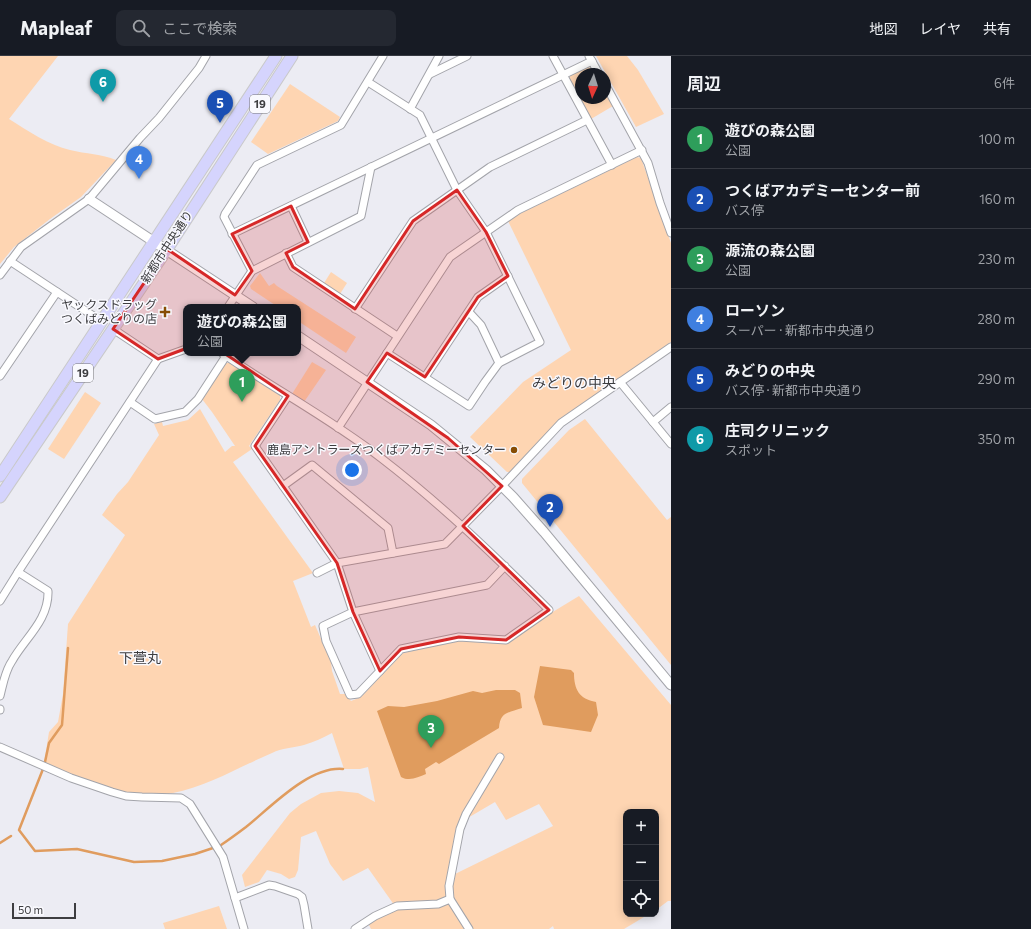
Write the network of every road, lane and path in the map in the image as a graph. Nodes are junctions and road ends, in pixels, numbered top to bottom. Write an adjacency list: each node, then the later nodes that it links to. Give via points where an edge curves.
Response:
1 (206, 56): 21 (street, via 159,118)
2 (276, 56): 26 (main road, 新都市中央通り / 19)
3 (292, 56): 28 (main road, 新都市中央通り / 19)
4 (383, 56): 12 (street)
5 (439, 56): 10 (street)
6 (467, 56): 10 (street)
7 (553, 56): 11 (street)
8 (591, 58): 9 (street); 11 (street)
9 (596, 68)
10 (430, 74): 14 (street)
11 (562, 76): 15 (street); 16 (street)
12 (368, 82): 14 (street); 25 (street, via 341,125 257,165 225,214 224,218)
13 (611, 95): 17 (street)
14 (410, 109): 16 (street, via 420,115)
15 (587, 120): 18 (street); 20 (street, via 490,167)
16 (432, 138): 19 (street); 20 (street)
17 (642, 150): 18 (street); 24 (street)
18 (612, 165): 23 (street, via 518,210)
19 (371, 167): 22 (street); 27 (street, via 361,216)
20 (457, 190): 23 (street); 38 (street, via 413,221)
21 (89, 199): 26 (street); 30 (street, via 21,247)
22 (291, 206): 25 (street); 27 (street)
23 (486, 232): 33 (street); 42 (street, via 450,257)
24 (671, 233)
25 (232, 234): 31 (street)
26 (155, 242): 28 (street); 40 (main road, 新都市中央通り / 19)
27 (308, 242): 29 (street)
28 (167, 249): 35 (street); 41 (main road, 新都市中央通り / 19)
29 (286, 253): 31 (street); 38 (street, via 293,267)
30 (10, 261): 32 (street); 34 (street)
31 (252, 270): 35 (street)
32 (0, 275)
33 (508, 276): 39 (street, via 478,297); 50 (street, via 540,342)
34 (57, 292): 40 (street); 51 (street)
35 (235, 295): 36 (street); 37 (street)
36 (230, 304)
37 (248, 304)
38 (355, 309): 42 (street)
39 (469, 312): 50 (street, via 482,325); 52 (street)
40 (102, 321): 61 (main road, 新都市中央通り / 19)
41 (113, 329): 49 (street); 64 (main road, 新都市中央通り / 19)
42 (397, 336): 46 (street)
43 (301, 338): 53 (street)
44 (671, 347): 54 (street)
45 (183, 350): 49 (street)
46 (387, 353): 52 (street); 53 (street)
47 (223, 356): 56 (street, via 198,399 185,412 155,419)
48 (227, 356): 55 (street)
49 (158, 359): 56 (street)
50 (500, 363): 52 (street, via 469,406)
51 (0, 376)
52 (425, 377)
53 (367, 382): 59 (street); 63 (street, via 448,438)
54 (620, 382): 58 (street); 63 (street, via 561,423)
55 (288, 396): 59 (street); 62 (street, via 255,446)
56 (130, 402): 69 (street)
57 (671, 407): 58 (street)
58 (653, 422): 60 (street)
59 (338, 428): 65 (street, via 381,457)
60 (671, 444)
61 (0, 476)
62 (283, 486): 66 (street, via 312,465 388,528); 67 (street)
63 (502, 486): 65 (street); 74 (street, via 544,532)
64 (0, 497)
65 (463, 526): 66 (street, via 445,544); 68 (street)
66 (393, 553): 67 (street)
67 (337, 563): 70 (street); 72 (street)
68 (505, 566): 72 (street, via 487,585); 73 (street, via 549,610 506,640 459,637 401,649)
69 (18, 572): 71 (street); 75 (street, via 48,591 48,597 43,616 6,672)
70 (317, 573)
71 (0, 602)
72 (353, 612): 73 (street); 73 (street, via 323,626 326,641 350,695 358,694)
73 (380, 670)
74 (671, 685)
75 (0, 696)
76 (0, 747): 78 (street, via 71,778 126,796 175,797 186,800 223,857)
77 (500, 757): 79 (street, via 466,814 460,829 449,886)
78 (235, 898): 80 (street); 81 (street, via 269,885 298,894 302,897)
79 (450, 899): 82 (street, via 438,904 397,906); 83 (street)
80 (244, 929)
81 (308, 929)
82 (355, 929)
83 (469, 929)

